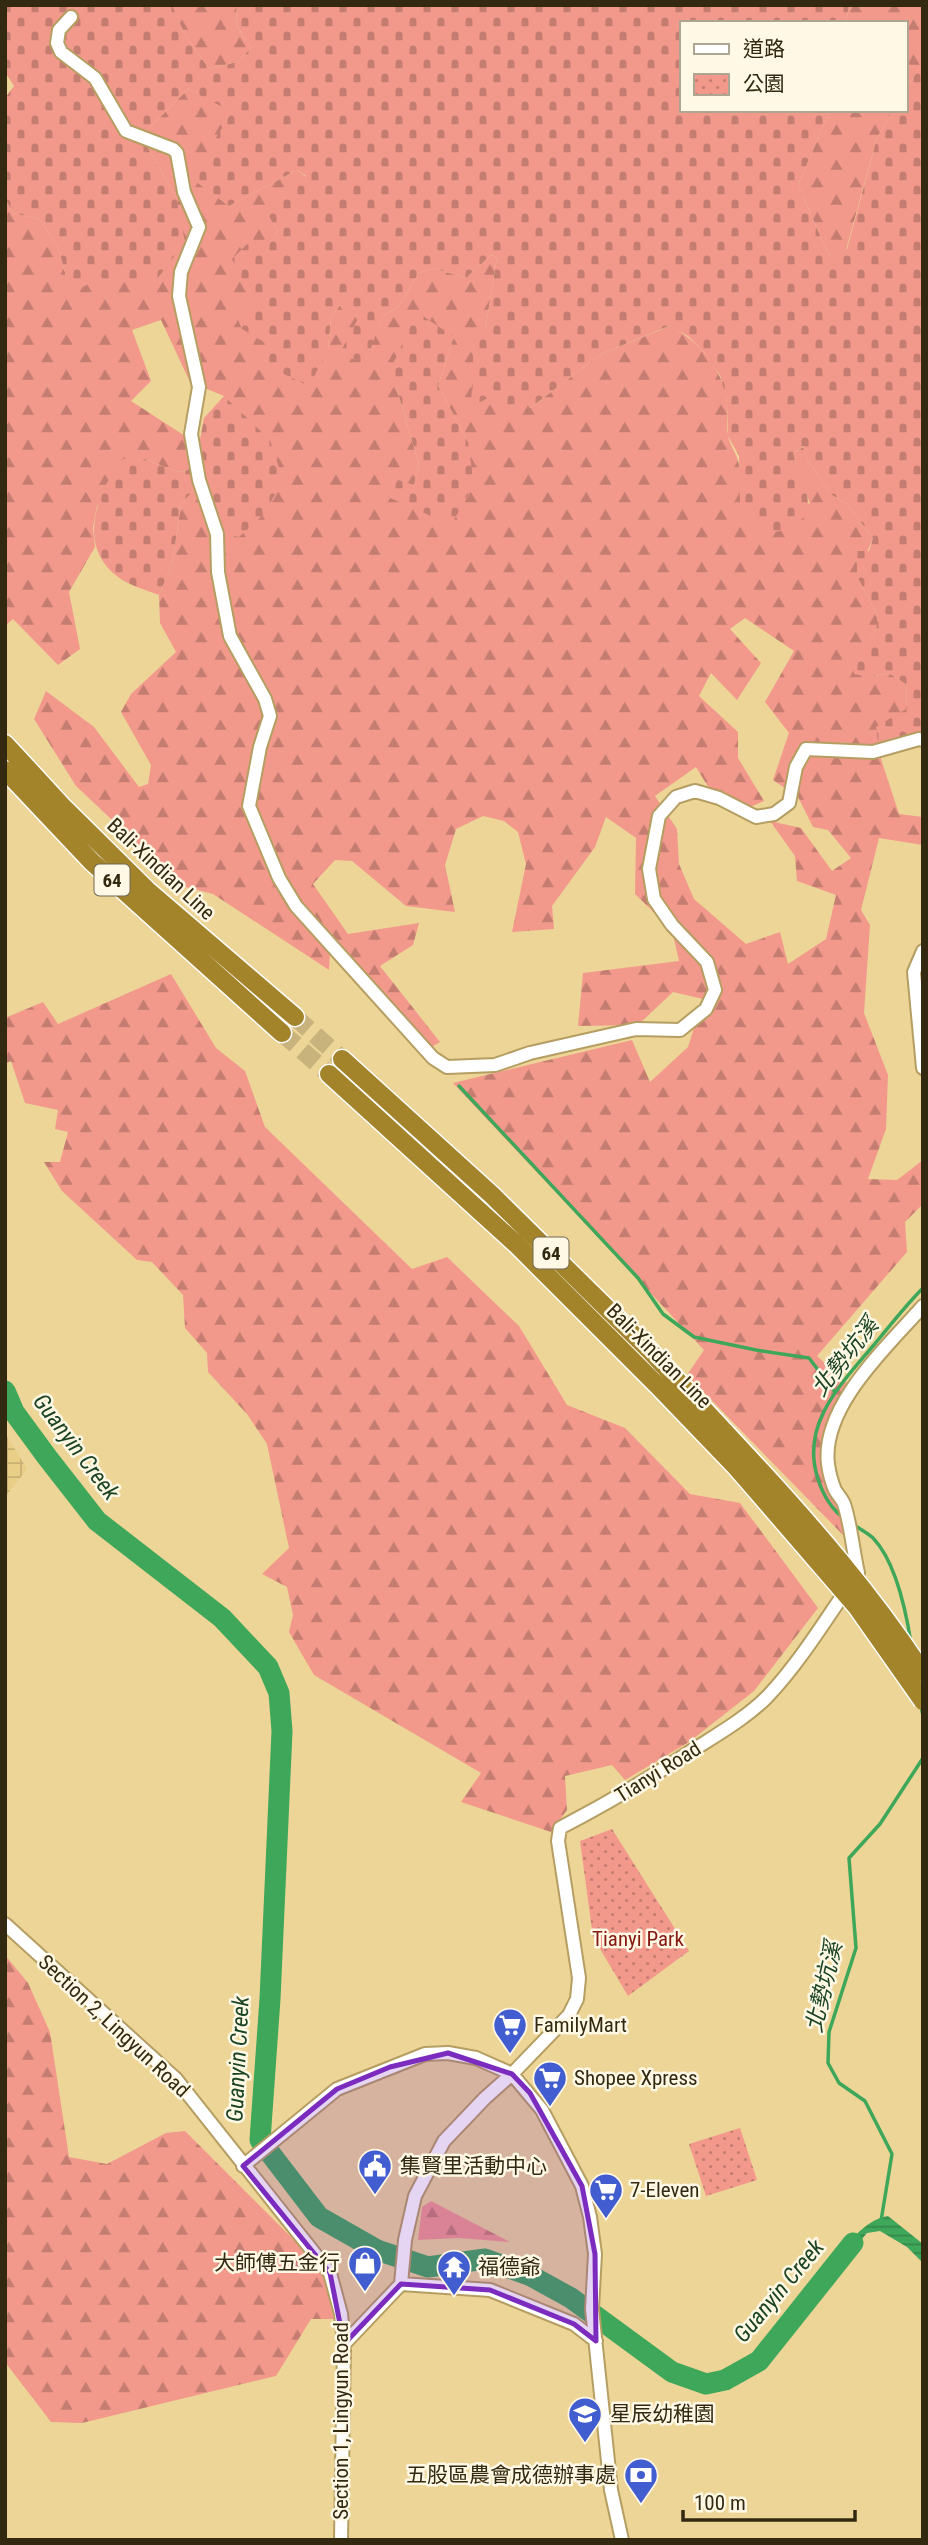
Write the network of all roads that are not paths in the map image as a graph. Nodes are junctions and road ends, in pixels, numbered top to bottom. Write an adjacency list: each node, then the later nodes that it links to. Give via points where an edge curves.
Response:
1 (71, 18): 2 (street, via 58,30 61,52 95,78 126,131 177,153 184,192 199,227 181,272 179,296 199,387 191,434 199,480 217,534 218,572 230,636 270,716 249,806 267,853 296,906 433,1058 447,1067 495,1065 636,1029 680,1030 706,1009 715,990 707,962 654,899 649,869 659,816 676,797 695,791 756,817 774,814 789,803 796,767 806,749 873,752)
2 (923, 740)
3 (5, 744): 5 (highway, Bali-Xindian Line / 64)
4 (5, 770): 5 (highway, Bali-Xindian Line / 64)
5 (58, 814): 6 (highway, Bali-Xindian Line / 64)
6 (179, 931): 8 (highway, Bali-Xindian Line / 64); 9 (highway, Bali-Xindian Line / 64)
7 (923, 951): 11 (street, via 914,972)
8 (295, 1017)
9 (282, 1033)
10 (342, 1059): 14 (highway, Bali-Xindian Line / 64, via 493,1196 648,1349)
11 (923, 1068)
12 (329, 1074): 14 (highway, Bali-Xindian Line / 64, via 516,1244 659,1387)
13 (923, 1306): 18 (street, Tianyi Road, via 858,1381 833,1429 828,1464 844,1503 858,1573 767,1697 622,1795 560,1828 579,1978 577,1999 569,2015)
14 (743, 1463): 15 (highway, Bali-Xindian Line / 64, bridge, via 811,1524); 16 (highway, Bali-Xindian Line / 64, bridge, via 857,1606)
15 (923, 1673)
16 (923, 1701)
17 (5, 1924): 19 (street, Section 2, Lingyun Road, via 176,2079)
18 (512, 2074): 19 (street, via 476,2058 425,2054 337,2089); 20 (street, Tianyi Road, via 444,2141 415,2196); 21 (street, via 542,2110 582,2186 594,2254)
19 (248, 2162): 22 (street, Section 1, Lingyun Road, via 330,2273)
20 (401, 2284): 21 (street, via 490,2290 575,2324); 22 (street)
21 (596, 2341): 24 (street, via 611,2490)
22 (344, 2344): 23 (street, Section 1, Lingyun Road)
23 (341, 2540)
24 (622, 2540)

